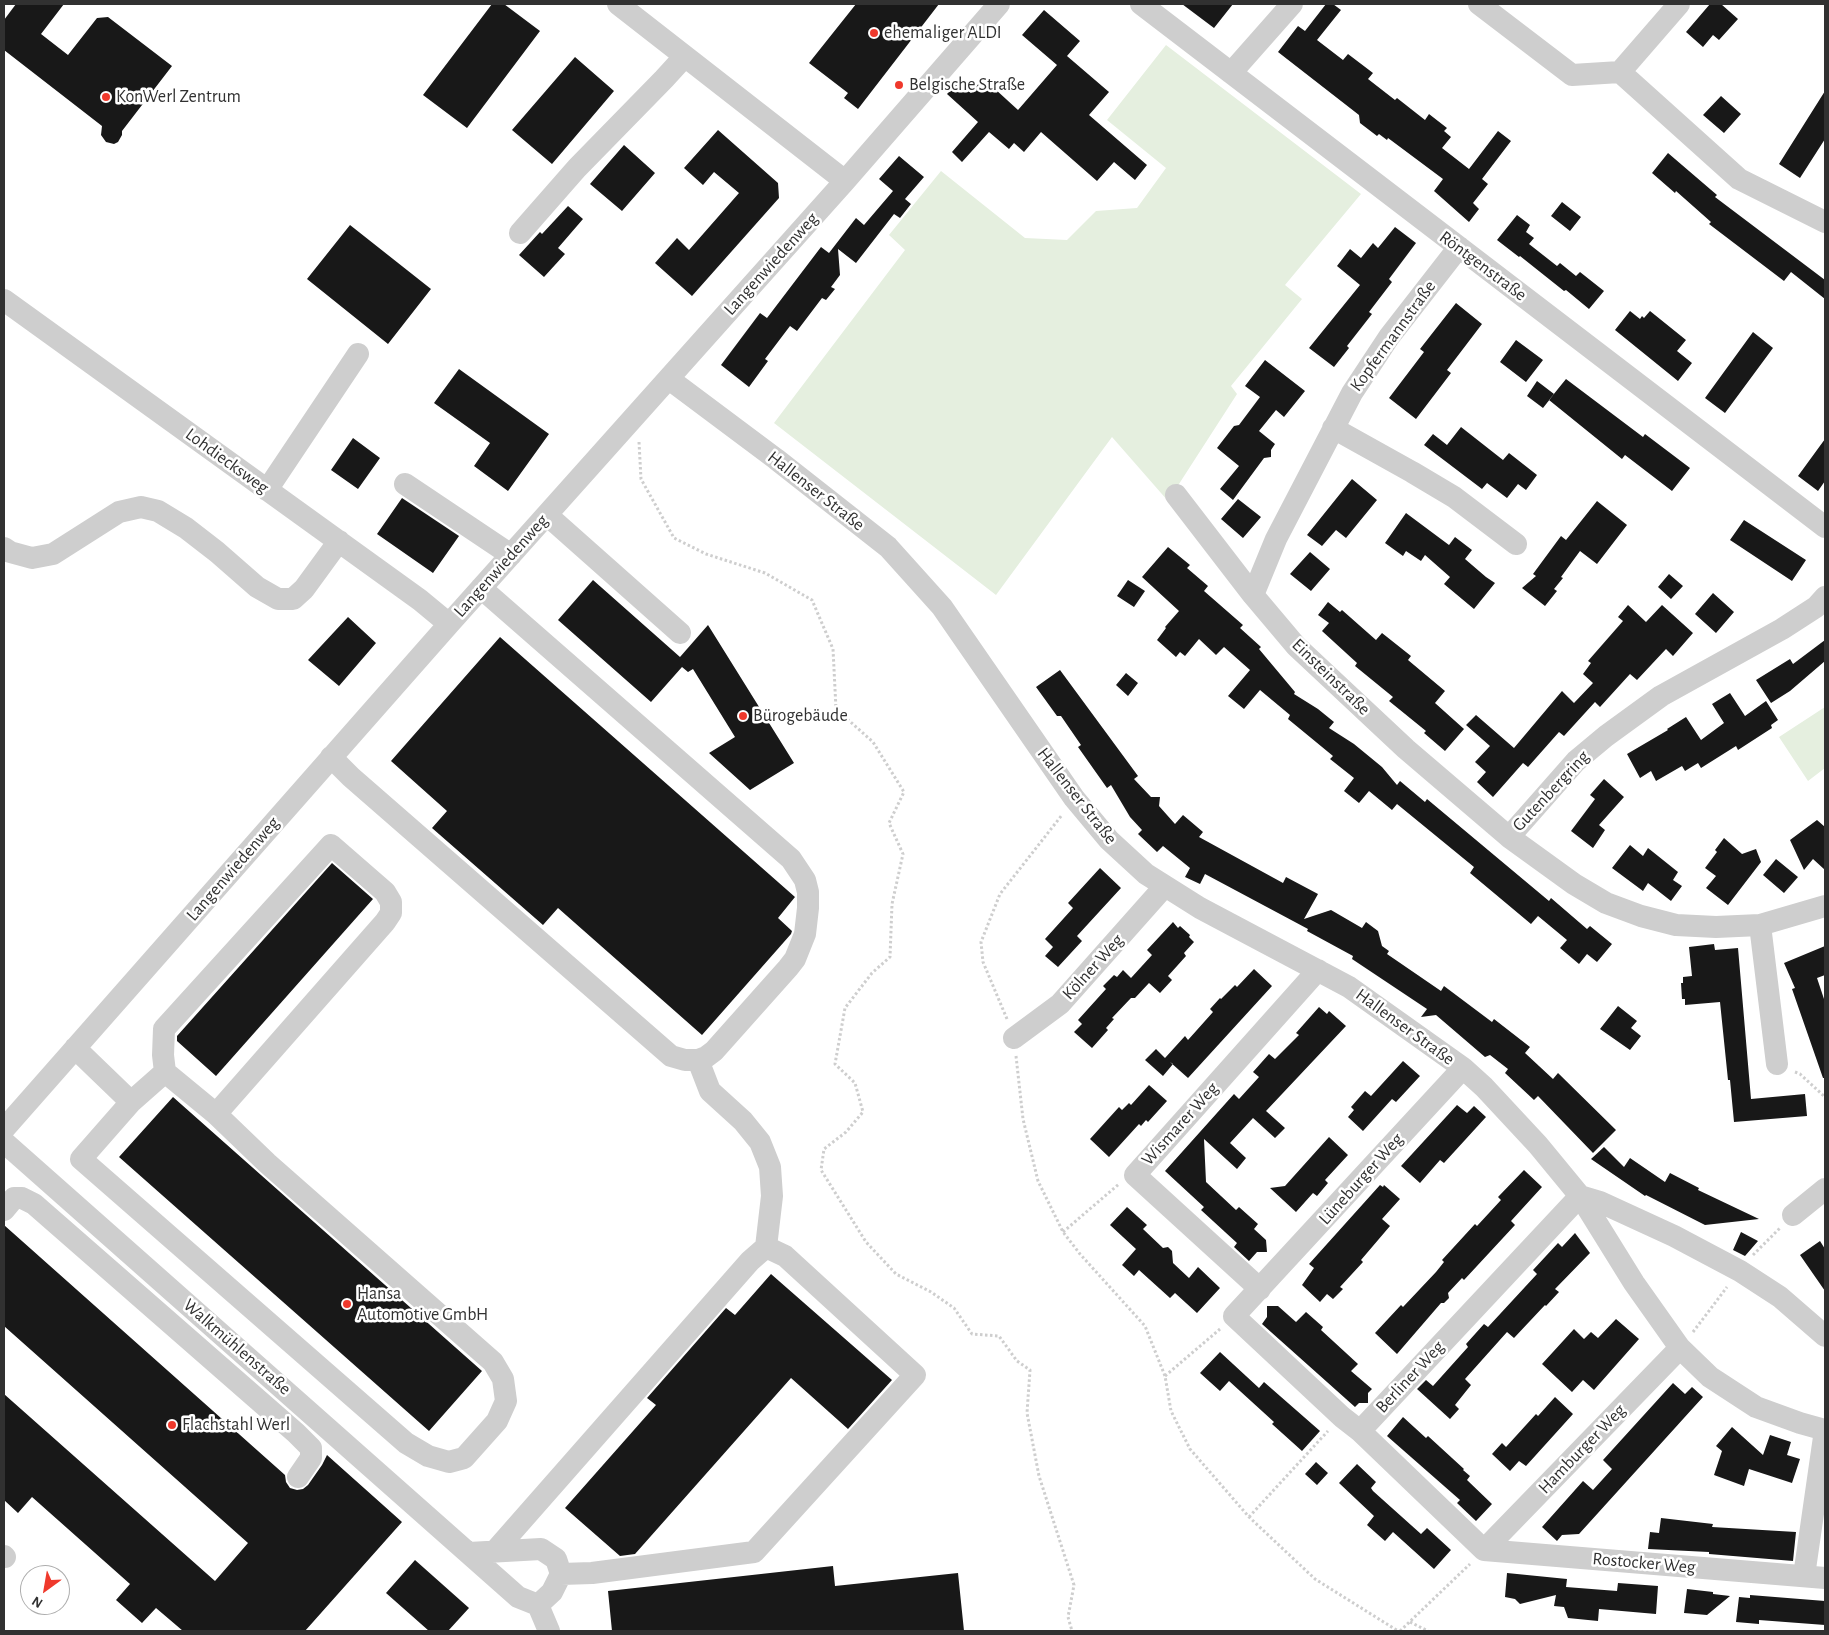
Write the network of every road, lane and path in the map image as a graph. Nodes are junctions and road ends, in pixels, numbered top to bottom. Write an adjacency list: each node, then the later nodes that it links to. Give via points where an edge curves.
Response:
1 (999, 4): 10 (street, Langenwiedenweg)
2 (1141, 4): 9 (street, Röntgenstraße)
3 (1292, 4): 9 (street)
4 (1479, 4): 8 (street, via 1572,76)
5 (1679, 4): 8 (street)
6 (625, 6): 7 (street)
7 (685, 56): 10 (street); 12 (street, via 577,168)
8 (1620, 72): 11 (street, via 1739,179)
9 (1231, 73): 13 (street, Röntgenstraße)
10 (845, 181): 16 (street, Langenwiedenweg)
11 (1825, 222)
12 (520, 233)
13 (1459, 247): 18 (street, Kopfermannstraße, via 1389,337); 23 (street, Röntgenstraße)
14 (4, 300): 20 (street, Lohdiecksweg)
15 (358, 354): 20 (street)
16 (669, 378): 17 (street, Langenwiedenweg); 34 (street, Hallenser Straße, via 888,547 942,607)
17 (637, 414): 22 (street, Langenwiedenweg); 77 (path, via 641,479 674,538 706,554 765,573 812,600 833,649 836,710 873,742 904,792 890,824 903,854 892,904 890,957 872,973 845,1008 835,1064 855,1083 863,1112 846,1132 824,1149 821,1170 866,1242 896,1274 954,1308 972,1334 999,1336 1017,1361 1030,1370 1027,1413 1039,1476 1074,1585 1068,1617)
18 (1333, 428): 25 (street, via 1454,497); 29 (street, Kopfermannstraße, via 1276,538)
19 (405, 484): 27 (street)
20 (267, 490): 24 (street, Lohdiecksweg)
21 (1176, 495): 29 (street, Einsteinstraße)
22 (547, 515): 27 (street, Langenwiedenweg); 32 (street)
23 (1825, 527)
24 (339, 541): 26 (street, via 293,599 278,599 257,587 217,552 158,510 141,507 119,512 53,554 32,558); 31 (street, Lohdiecksweg)
25 (1516, 544)
26 (4, 548)
27 (511, 555): 28 (street, Langenwiedenweg)
28 (481, 588): 31 (street, Langenwiedenweg); 42 (street, via 791,859 805,880 807,920 795,959 714,1051)
29 (1253, 596): 35 (street, Einsteinstraße, via 1296,646 1406,749)
30 (1825, 598): 35 (street, Gutenbergring, via 1782,629 1661,696 1606,736 1576,761)
31 (449, 624): 33 (street, Langenwiedenweg)
32 (680, 633)
33 (331, 758): 41 (street, Langenwiedenweg); 42 (street, via 664,1051 685,1060)
34 (1074, 798): 36 (street, Hallenser Straße, via 1109,840); 40 (path, via 1000,894 981,942 982,962)
35 (1509, 837): 38 (street, Gutenbergring, via 1606,903 1641,916 1676,925)
36 (1164, 887): 39 (street, Hallenser Straße); 40 (street, Kölner Weg, via 1060,1004)
37 (1825, 906): 38 (street, Gutenbergring)
38 (1760, 925): 43 (street)
39 (1318, 970): 44 (street, Hallenser Straße, via 1349,987); 51 (street, Wismarer Weg)
40 (1014, 1038): 56 (path, via 1023,1119 1038,1181)
41 (75, 1048): 47 (street); 49 (street, Langenwiedenweg)
42 (698, 1060): 57 (street, via 710,1091 743,1120 760,1142 770,1167 772,1196)
43 (1777, 1064): 46 (path, via 1800,1074)
44 (1462, 1068): 53 (street, Hallenser Straße, via 1538,1145); 59 (street, Lüneburger Weg)
45 (165, 1072): 47 (street); 48 (street); 48 (street, via 164,1029 331,845 385,892 391,902 391,913)
46 (1825, 1097)
47 (131, 1102): 48 (street, via 81,1159 406,1443 428,1456 449,1462 464,1458 497,1421 506,1400 503,1379 493,1362)
48 (216, 1114)
49 (4, 1129)
50 (4, 1142): 71 (street, Walkmühlenstraße)
51 (1135, 1175): 56 (path, via 1127,1178); 59 (street, Wismarer Weg)
52 (1825, 1189): 55 (street)
53 (1580, 1196): 58 (street); 62 (street, Hallenser Straße, via 1634,1283); 66 (street, Berliner Weg)
54 (7, 1199): 67 (street, via 22,1198 34,1204 312,1448 311,1458)
55 (1793, 1215): 58 (path)
56 (1063, 1232): 63 (path, via 1145,1326)
57 (766, 1247): 70 (street, via 750,1261); 72 (street, via 785,1256 915,1375 754,1552 592,1573)
58 (1746, 1263): 61 (street); 62 (path)
59 (1260, 1289): 60 (street)
60 (1234, 1316): 63 (path); 64 (street)
61 (1825, 1336)
62 (1680, 1348): 65 (street, Hallenser Straße, via 1710,1377 1756,1406); 69 (street, Hamburger Weg)
63 (1165, 1376): 68 (path, via 1172,1411 1190,1449)
64 (1342, 1417): 66 (street); 68 (path)
65 (1825, 1430): 73 (street, Rostocker Weg)
66 (1360, 1431): 69 (street)
67 (298, 1477)
68 (1249, 1517): 78 (path, via 1315,1579)
69 (1484, 1550): 73 (street, Rostocker Weg); 75 (path)
70 (495, 1551): 71 (street); 72 (street, via 541,1548 556,1559)
71 (469, 1552): 74 (street, Walkmühlenstraße, via 518,1596)
72 (561, 1574): 74 (street, via 552,1592)
73 (1815, 1577)
74 (538, 1605): 76 (street)
75 (1410, 1622): 78 (path); 79 (path)
76 (549, 1631)
77 (1072, 1631)
78 (1399, 1631)
79 (1428, 1631)

